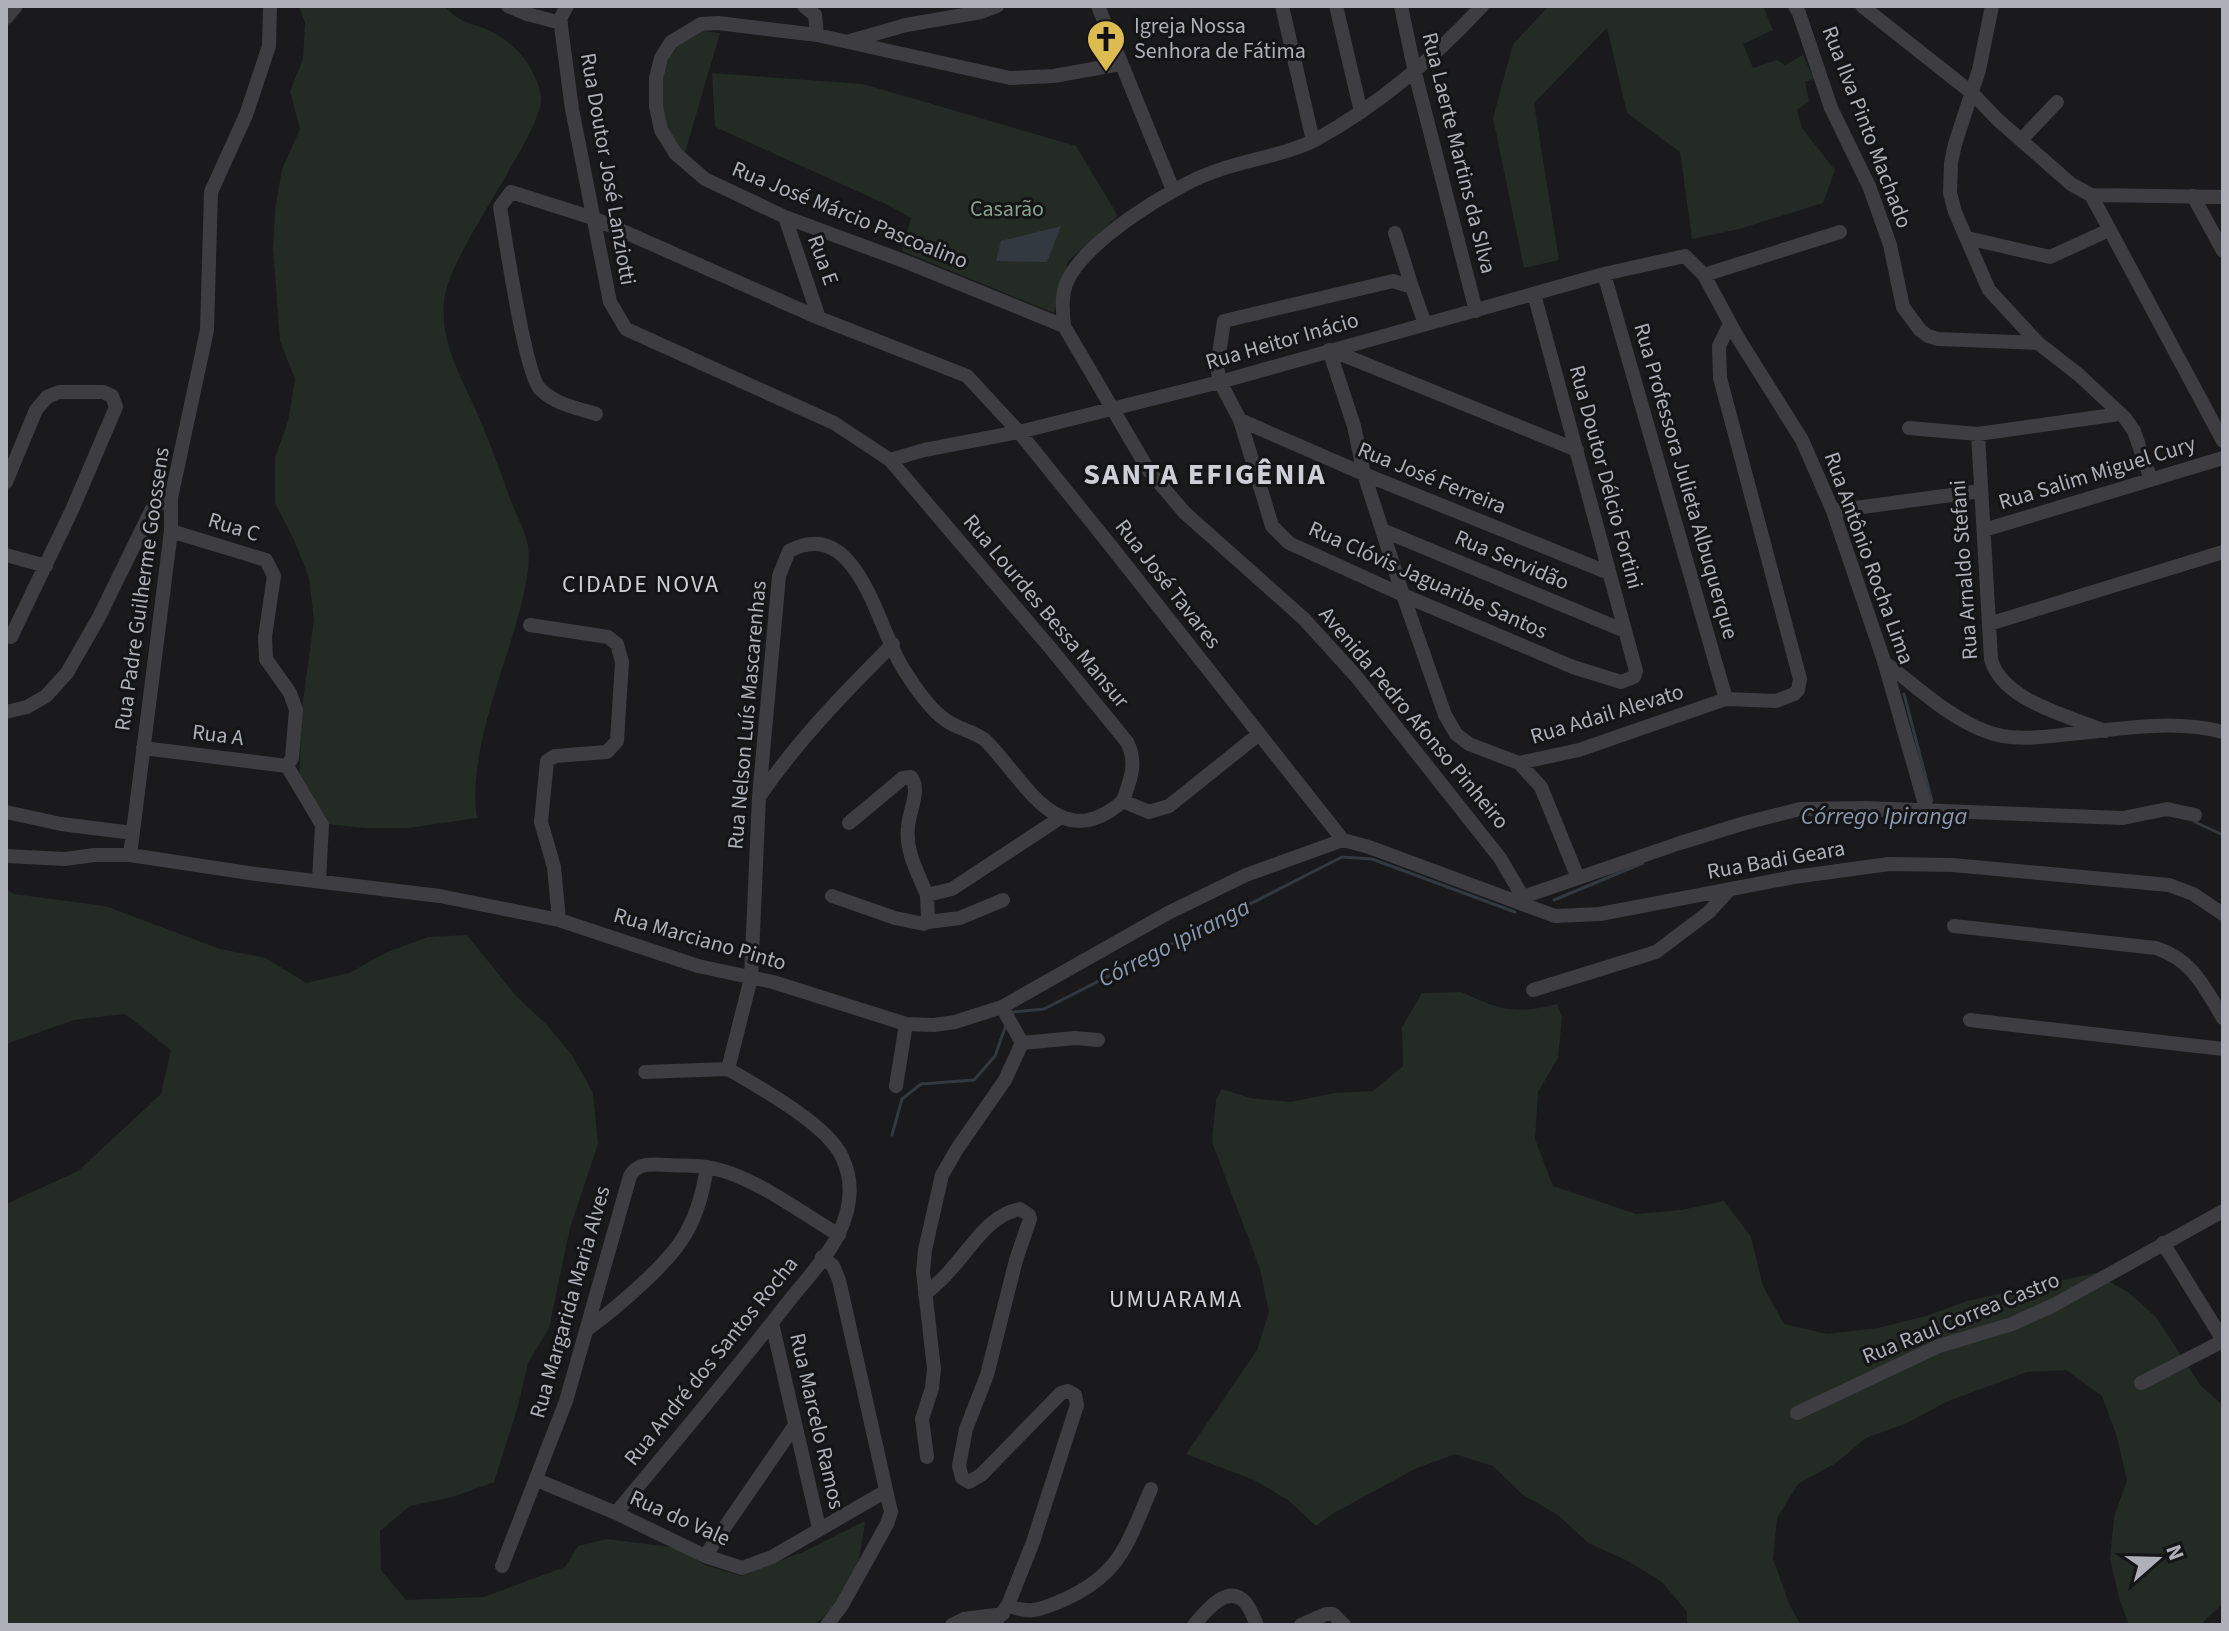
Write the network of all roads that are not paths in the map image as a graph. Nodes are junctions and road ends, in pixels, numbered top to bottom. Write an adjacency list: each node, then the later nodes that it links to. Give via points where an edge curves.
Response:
1 (16, 6): 15 (street)
2 (270, 6): 65 (street, Rua Padre Guilherme Goossens, via 269,46 246,115 211,192 207,330)
3 (508, 6): 16 (street)
4 (567, 6): 16 (street, Rua Doutor José Lanziotti)
5 (804, 6): 17 (street, via 815,15)
6 (997, 6): 18 (street)
7 (1098, 6): 19 (street)
8 (1282, 6): 25 (street)
9 (1336, 6): 23 (street)
10 (1401, 6): 20 (street, Rua Laerte Martins da SIlva)
11 (1795, 6): 47 (street, Rua Ilva Pinto Machado, via 1831,108 1869,186 1908,315 1920,330 1938,339)
12 (1862, 6): 21 (street)
13 (1992, 6): 21 (street)
14 (1475, 9): 20 (street)
15 (6, 18)
16 (561, 23): 31 (street, Rua Doutor José Lanziotti)
17 (817, 35): 18 (street, Rua José Márcio Pascoalino); 30 (street, Rua José Márcio Pascoalino, via 701,24 671,42 656,78 661,130 676,154 705,179)
18 (846, 42): 19 (street, Rua José Márcio Pascoalino, via 1010,78)
19 (1120, 64): 26 (street)
20 (1415, 73): 23 (street); 42 (street, Rua Laerte Martins da SIlva)
21 (1972, 93): 24 (street); 35 (street, via 1949,177 1955,212)
22 (2057, 102): 24 (street)
23 (1361, 112): 25 (street)
24 (2021, 140): 27 (street)
25 (1313, 141): 26 (street)
26 (1173, 190): 46 (street, via 1097,243 1072,272 1062,301)
27 (2091, 195): 28 (street); 32 (street)
28 (2193, 196): 29 (street); 36 (street)
29 (2223, 197)
30 (785, 217): 43 (street, Rua E); 46 (street, Rua José Márcio Pascoalino)
31 (593, 218): 43 (street, Rua José Tavares); 51 (street, Rua José Tavares, via 511,192 500,207 523,340 537,387 557,402); 60 (street, Rua Doutor José Lanziotti, via 610,302 626,329 834,423)
32 (2109, 230): 35 (street, via 2050,257); 57 (street)
33 (1840, 232): 39 (street)
34 (1395, 233): 40 (street)
35 (1967, 238): 47 (street, via 1989,290)
36 (2223, 251)
37 (1685, 256): 38 (street, Rua Heitor Inácio); 39 (street, Rua Antônio Rocha Lima)
38 (1604, 274): 41 (street, Rua Heitor Inácio); 82 (street, Rua Professora Julieta Albuquerque)
39 (1704, 275): 45 (street, Rua Antônio Rocha Lima)
40 (1412, 287): 44 (street); 49 (street, Rua Clóvis Jaguaribe Santos, via 1393,281 1224,321)
41 (1534, 294): 42 (street, Rua Heitor Inácio); 58 (street, Rua Doutor Délcio Fortini)
42 (1476, 311): 44 (street, Rua Heitor Inácio)
43 (819, 318): 55 (street, Rua José Tavares, via 967,376)
44 (1425, 324): 48 (street, Rua Heitor Inácio)
45 (1730, 324): 66 (street, Rua Antônio Rocha Lima, via 1802,440); 82 (street, Rua Adail Alevato, via 1719,346 1720,378 1800,679 1794,694 1776,701)
46 (1064, 326): 50 (street, Avenida Pedro Afonso Pinheiro)
47 (2038, 343): 52 (street)
48 (1330, 350): 49 (street, Rua Heitor Inácio); 58 (street); 61 (street, Rua Adail Alevato)
49 (1220, 382): 50 (street, Rua Heitor Inácio); 53 (street, Rua Clóvis Jaguaribe Santos)
50 (1114, 408): 55 (street, Rua Heitor Inácio); 107 (street, Avenida Pedro Afonso Pinheiro, via 1149,471 1185,513 1304,619 1355,675 1500,858)
51 (596, 414)
52 (2120, 414): 56 (street); 62 (street, via 2134,431)
53 (1240, 420): 61 (street, Rua José Ferreira); 74 (street, Rua Clóvis Jaguaribe Santos, via 1272,526 1289,543)
54 (1909, 428): 56 (street)
55 (1019, 432): 60 (street, Rua Heitor Inácio); 86 (street, Rua José Tavares)
56 (1978, 434): 64 (street, Rua Arnaldo Stefani)
57 (2223, 441)
58 (1577, 450): 73 (street, Rua Doutor Délcio Fortini)
59 (2223, 458): 62 (street, Rua Salim Miguel Cury)
60 (890, 460): 91 (street, Rua Lourdes Bessa Mansur, via 1127,742 1133,774)
61 (1364, 474): 67 (street, Rua Adail Alevato); 73 (street, Rua José Ferreira)
62 (2151, 480): 68 (street, Rua Salim Miguel Cury)
63 (6, 482): 72 (street, via 36,410 47,397 59,392 112,396 116,407)
64 (1981, 491): 66 (street); 68 (street, Rua Arnaldo Stefani)
65 (171, 498): 69 (street, Rua Padre Guilherme Goossens); 83 (street, via 153,507 67,673 46,696)
66 (1833, 511): 80 (street, Rua Antônio Rocha Lima)
67 (1382, 530): 74 (street, Rua Adail Alevato); 77 (street, Rua Servidão)
68 (1984, 530): 75 (street, Rua Arnaldo Stefani)
69 (171, 531): 87 (street, Rua Padre Guilherme Goossens); 89 (street, Rua C, via 266,560 274,576 266,659 296,710)
70 (2223, 552): 75 (street)
71 (6, 555): 72 (street)
72 (46, 566): 78 (street)
73 (1609, 573): 77 (street, Rua Doutor Délcio Fortini)
74 (1403, 595): 81 (street, Rua Clóvis Jaguaribe Santos, via 1605,678 1621,682); 88 (street, Rua Adail Alevato, via 1456,734)
75 (1989, 624): 84 (street, Rua Arnaldo Stefani, via 1994,672 2003,682 2025,699)
76 (530, 625): 109 (street, via 608,637 617,644 622,662 617,741 607,752 547,761 541,822 554,867)
77 (1625, 631): 81 (street, Rua Doutor Délcio Fortini)
78 (11, 637)
79 (893, 644): 90 (street, via 823,713); 90 (street, Rua Nelson Luís Mascarenhas, via 858,572 837,551 813,544 789,551 779,576); 95 (street, Rua Nelson Luís Mascarenhas, via 902,667 935,710 947,722 984,739 1041,806)
80 (1884, 661): 84 (street, via 1985,732 2039,738); 92 (street, Rua Antônio Rocha Lima)
81 (1636, 671)
82 (1726, 699): 88 (street, Rua Adail Alevato, via 1579,750)
83 (6, 712)
84 (2105, 731): 85 (street, via 2189,725)
85 (2223, 732)
86 (1259, 734): 91 (street, via 1169,806 1149,812); 98 (street, Rua José Tavares)
87 (143, 748): 89 (street, Rua A); 97 (street, Rua Padre Guilherme Goossens)
88 (1519, 763): 101 (street, via 1541,787)
89 (287, 766): 102 (street, via 322,825)
90 (759, 797): 112 (street, Rua Nelson Luís Mascarenhas)
91 (1123, 801): 95 (street, via 1082,821)
92 (1927, 811): 94 (street, via 2123,818 2167,809); 101 (street, via 1785,812)
93 (6, 812): 97 (street)
94 (2195, 815)
95 (1060, 818): 104 (street, via 959,885)
96 (849, 823): 104 (street, via 911,777 915,787 908,846)
97 (133, 833): 99 (street, Rua Padre Guilherme Goossens)
98 (1343, 840): 107 (street, Rua Badi Geara); 114 (street, Rua Marciano Pinto, via 1233,881 1168,913)
99 (130, 855): 100 (street, Rua Marciano Pinto); 102 (street, Rua Marciano Pinto)
100 (6, 856)
101 (1578, 878): 107 (street)
102 (319, 881): 109 (street, Rua Marciano Pinto, via 440,896)
103 (1729, 890): 107 (street, Rua Badi Geara, via 1577,917 1555,916); 108 (street, Rua Badi Geara, via 1863,866 1931,864 2169,885); 113 (street, via 1656,952)
104 (927, 895): 110 (street)
105 (832, 896): 110 (street, via 915,924)
106 (1003, 900): 110 (street, via 960,918)
107 (1526, 902)
108 (2223, 914)
109 (559, 920): 112 (street, Rua Marciano Pinto)
110 (928, 922)
111 (1954, 926): 115 (street, via 2171,953 2195,974)
112 (751, 978): 117 (street, Rua Marciano Pinto); 121 (street, Rua Nelson Luís Mascarenhas)
113 (1533, 990)
114 (1004, 1009): 117 (street, Rua Marciano Pinto, via 955,1022); 119 (street)
115 (2223, 1018)
116 (1970, 1020): 120 (street)
117 (906, 1024): 123 (street)
118 (1098, 1040): 119 (street)
119 (1022, 1043): 129 (street, via 1005,1080 942,1175 925,1250)
120 (2223, 1049)
121 (728, 1069): 122 (street); 126 (street, via 836,1146 851,1194)
122 (645, 1072)
123 (896, 1086)
124 (707, 1167): 126 (street, Rua Margarida Maria Alves, via 748,1181); 131 (street, via 699,1206 682,1240); 131 (street, Rua Margarida Maria Alves, via 646,1164 634,1170)
125 (2223, 1211): 127 (street, Rua Raul Correa Castro)
126 (839, 1235): 128 (street, Rua André dos Santos Rocha)
127 (2163, 1243): 132 (street); 134 (street, Rua Raul Correa Castro, via 2054,1305 1939,1346)
128 (822, 1257): 130 (street, Rua André dos Santos Rocha); 139 (street, via 839,1280)
129 (925, 1294): 136 (street, via 934,1369 922,1419); 144 (street, via 1004,1214 1020,1209 1029,1215 987,1375 966,1429 962,1478 969,1482 981,1475 1061,1393 1075,1395 1077,1405 1033,1542)
130 (772, 1323): 135 (street, Rua Marcelo Ramos); 140 (street, Rua André dos Santos Rocha)
131 (588, 1330): 137 (street, Rua Margarida Maria Alves)
132 (2223, 1340): 133 (street)
133 (2141, 1383)
134 (1797, 1413)
135 (795, 1425): 141 (street, Rua Marcelo Ramos); 142 (street)
136 (927, 1457)
137 (537, 1480): 140 (street, Rua do Vale); 143 (street, Rua Margarida Maria Alves)
138 (1151, 1489): 144 (street, via 1126,1546 1101,1579 1037,1611)
139 (886, 1491): 141 (street, Rua do Vale); 145 (street, via 891,1512 887,1524)
140 (616, 1513): 142 (street, Rua do Vale)
141 (819, 1528): 142 (street, Rua do Vale, via 748,1567)
142 (705, 1556)
143 (502, 1566)
144 (1001, 1615): 146 (street)
145 (827, 1625)
146 (952, 1625)
147 (1194, 1625): 148 (street, via 1220,1598 1230,1596 1246,1602)
148 (1257, 1625)
149 (1301, 1625): 150 (street, via 1326,1614)
150 (1344, 1625)

